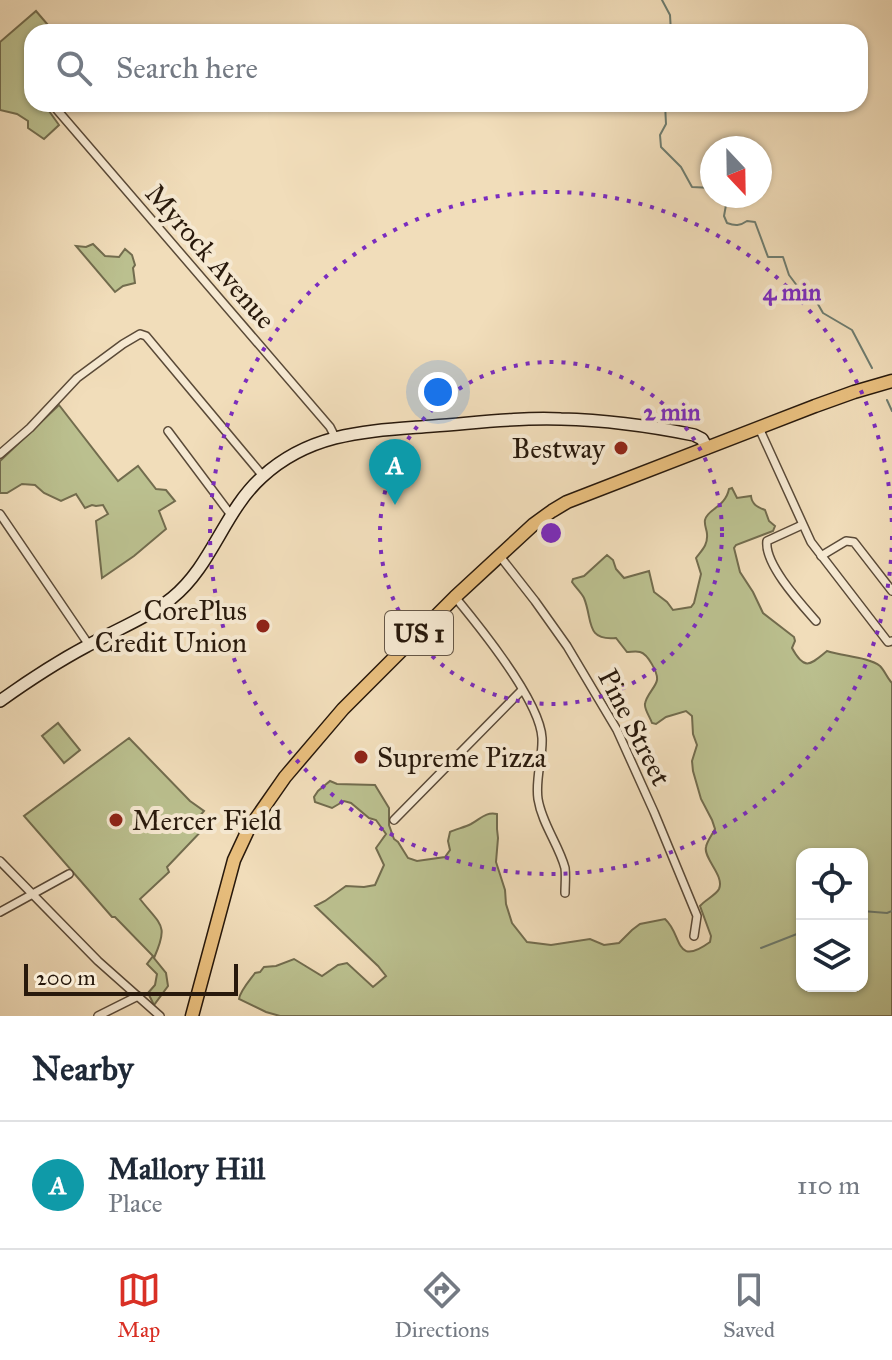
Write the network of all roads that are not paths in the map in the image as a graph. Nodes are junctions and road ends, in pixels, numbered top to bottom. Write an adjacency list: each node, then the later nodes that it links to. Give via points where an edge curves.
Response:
1 (59, 112): 5 (street, Myrock Avenue)
2 (892, 381): 3 (main road, US 1)
3 (759, 428): 6 (main road, US 1); 11 (street)
4 (168, 431): 10 (street)
5 (335, 437): 6 (street, via 558,418 694,435); 8 (street, via 296,453)
6 (707, 448): 12 (main road, US 1, via 567,502)
7 (0, 454): 8 (street, via 77,378 140,334)
8 (263, 476): 10 (street)
9 (0, 514): 18 (street)
10 (231, 515): 18 (street, via 181,591)
11 (802, 525): 13 (street); 16 (street, via 767,541 766,549)
12 (499, 555): 15 (main road, US 1); 27 (street, Pine Street, via 567,646 617,730 697,916)
13 (821, 556): 14 (street, via 846,541 854,542); 17 (street)
14 (892, 591)
15 (455, 597): 19 (street); 31 (main road, US 1, via 315,739 248,830 234,860)
16 (816, 621)
17 (890, 642)
18 (89, 645): 20 (street)
19 (522, 690): 21 (street); 25 (street, via 541,729 538,799 565,870)
20 (0, 701)
21 (394, 820)
22 (0, 861): 24 (street)
23 (69, 874): 24 (street)
24 (33, 893): 26 (street); 28 (street)
25 (565, 893)
26 (0, 912)
27 (694, 936)
28 (138, 996): 29 (street); 30 (street)
29 (98, 1016)
30 (160, 1016)
31 (192, 1016)

